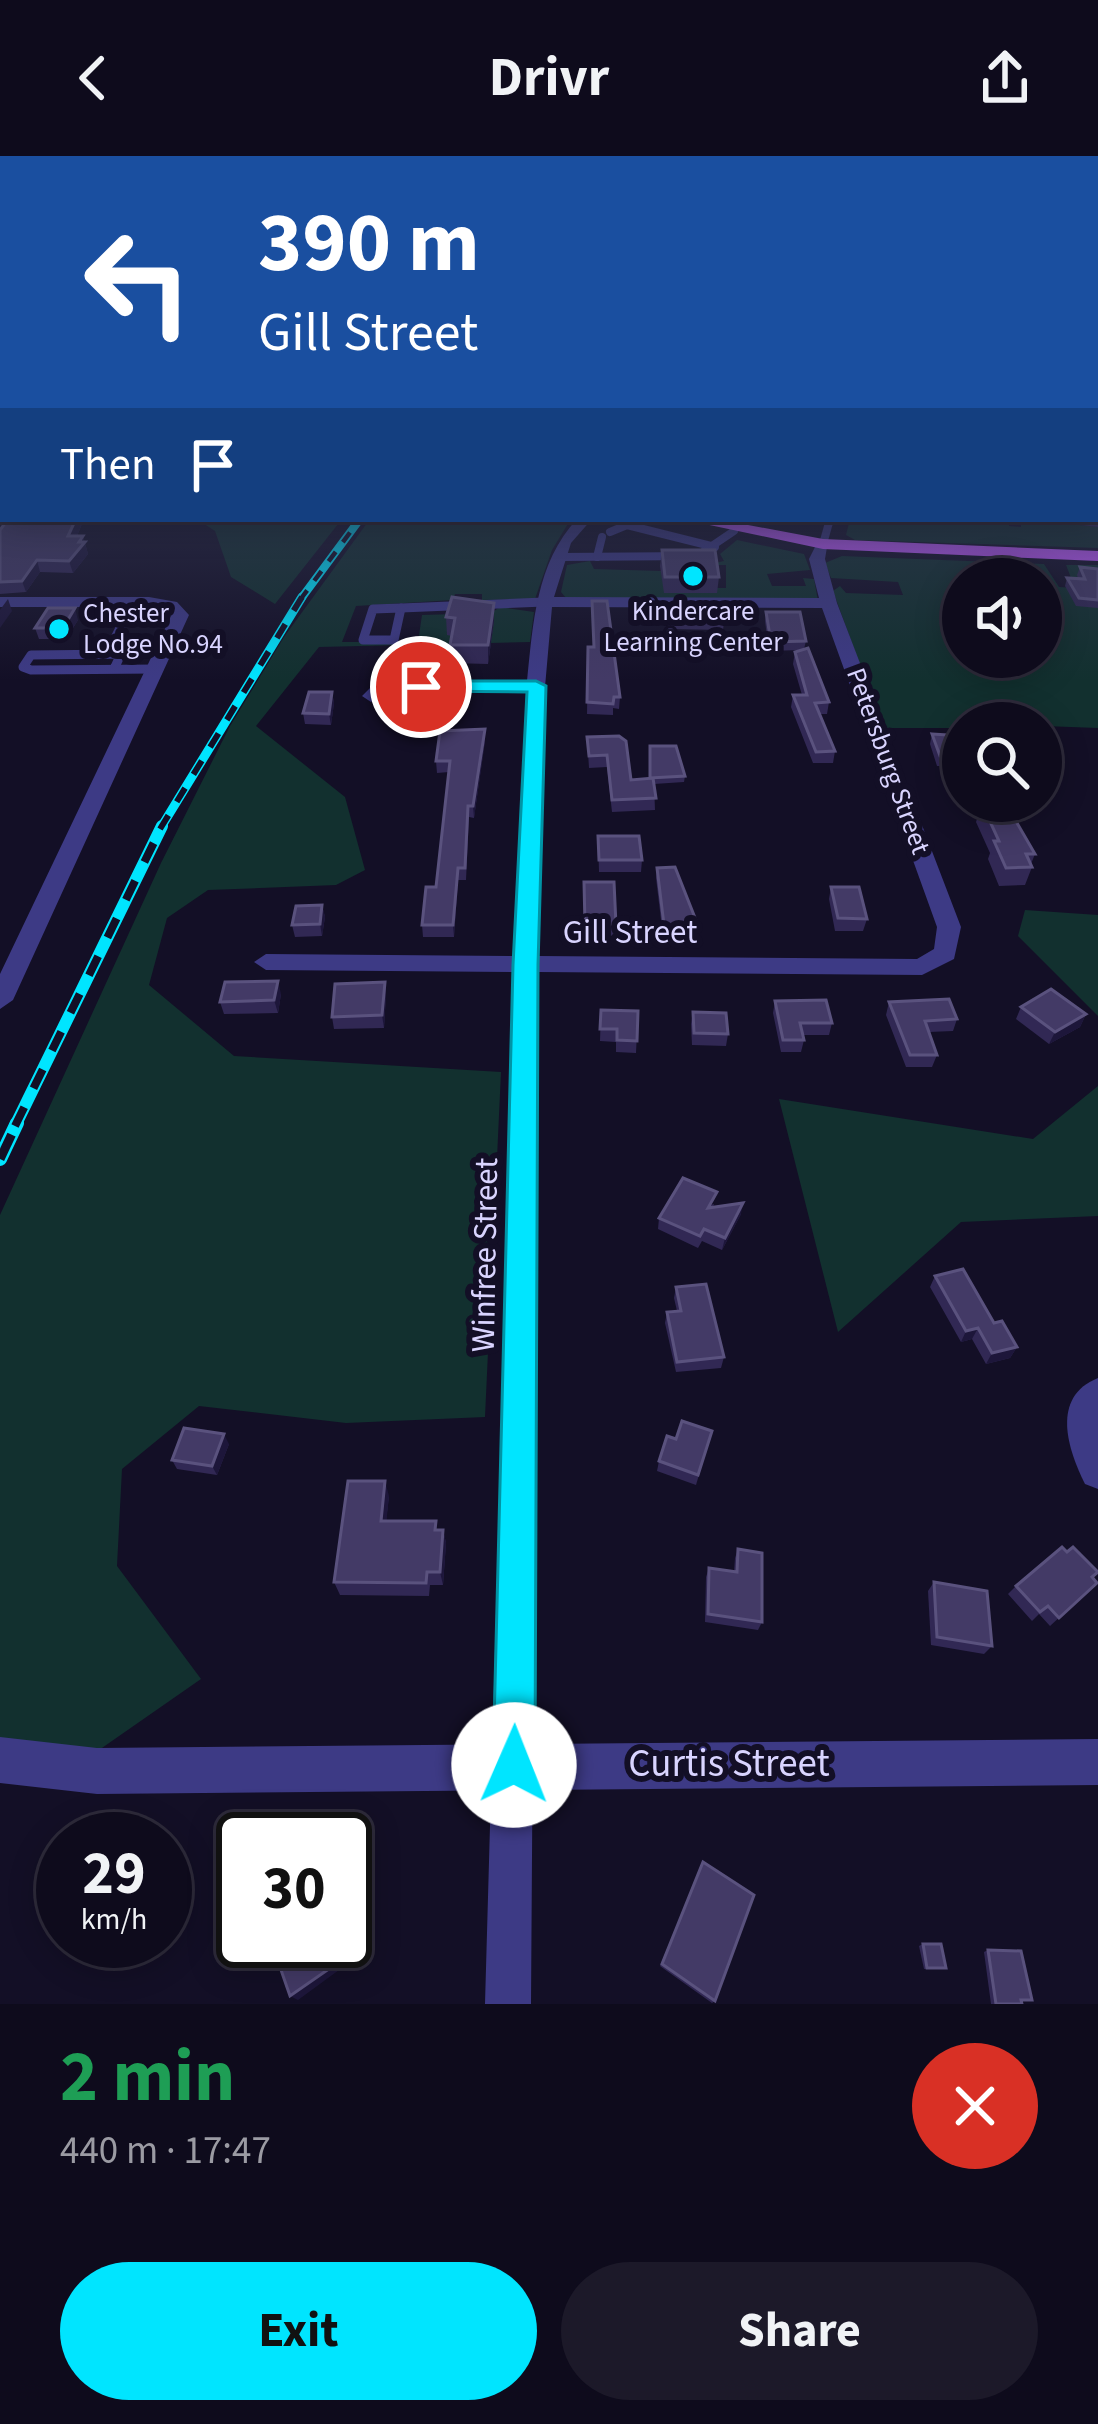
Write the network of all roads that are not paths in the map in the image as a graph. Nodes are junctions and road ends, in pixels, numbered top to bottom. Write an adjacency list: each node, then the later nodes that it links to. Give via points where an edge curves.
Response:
1 (701, 522): 4 (main road)
2 (829, 522): 5 (lane)
3 (599, 529): 6 (lane, via 627,525); 8 (street, Winfree Street, via 573,529); 9 (lane)
4 (734, 530): 5 (main road); 6 (lane)
5 (823, 544): 7 (main road); 13 (street, Petersburg Street, via 817,559)
6 (715, 547): 9 (lane, via 686,558)
7 (1098, 556)
8 (559, 557): 9 (lane); 12 (street, Winfree Street)
9 (597, 557)
10 (0, 602): 11 (street)
11 (133, 602): 15 (lane); 17 (street, via 171,606 180,615)
12 (544, 602): 13 (street); 14 (lane); 18 (street, Winfree Street)
13 (830, 603): 23 (street, Petersburg Street, via 949,927 945,953)
14 (401, 606): 14 (lane, via 394,640 363,640 373,609)
15 (106, 654): 16 (lane, via 122,654); 16 (lane, via 31,655 23,668)
16 (114, 669): 17 (lane)
17 (157, 669): 22 (street)
18 (536, 686): 19 (street, via 376,687); 21 (street, Winfree Street)
19 (371, 696)
20 (266, 962): 21 (street, Gill Street)
21 (526, 965): 23 (street, Gill Street); 29 (street, Winfree Street)
22 (8, 966): 24 (street)
23 (922, 967)
24 (0, 1000)
25 (1098, 1394): 26 (street, via 1082,1421)
26 (1098, 1472)
27 (0, 1760): 29 (street, Curtis Street, via 97,1771)
28 (1098, 1762): 29 (street, Curtis Street)
29 (514, 1765): 30 (street, Winfree Street)
30 (508, 2004)

